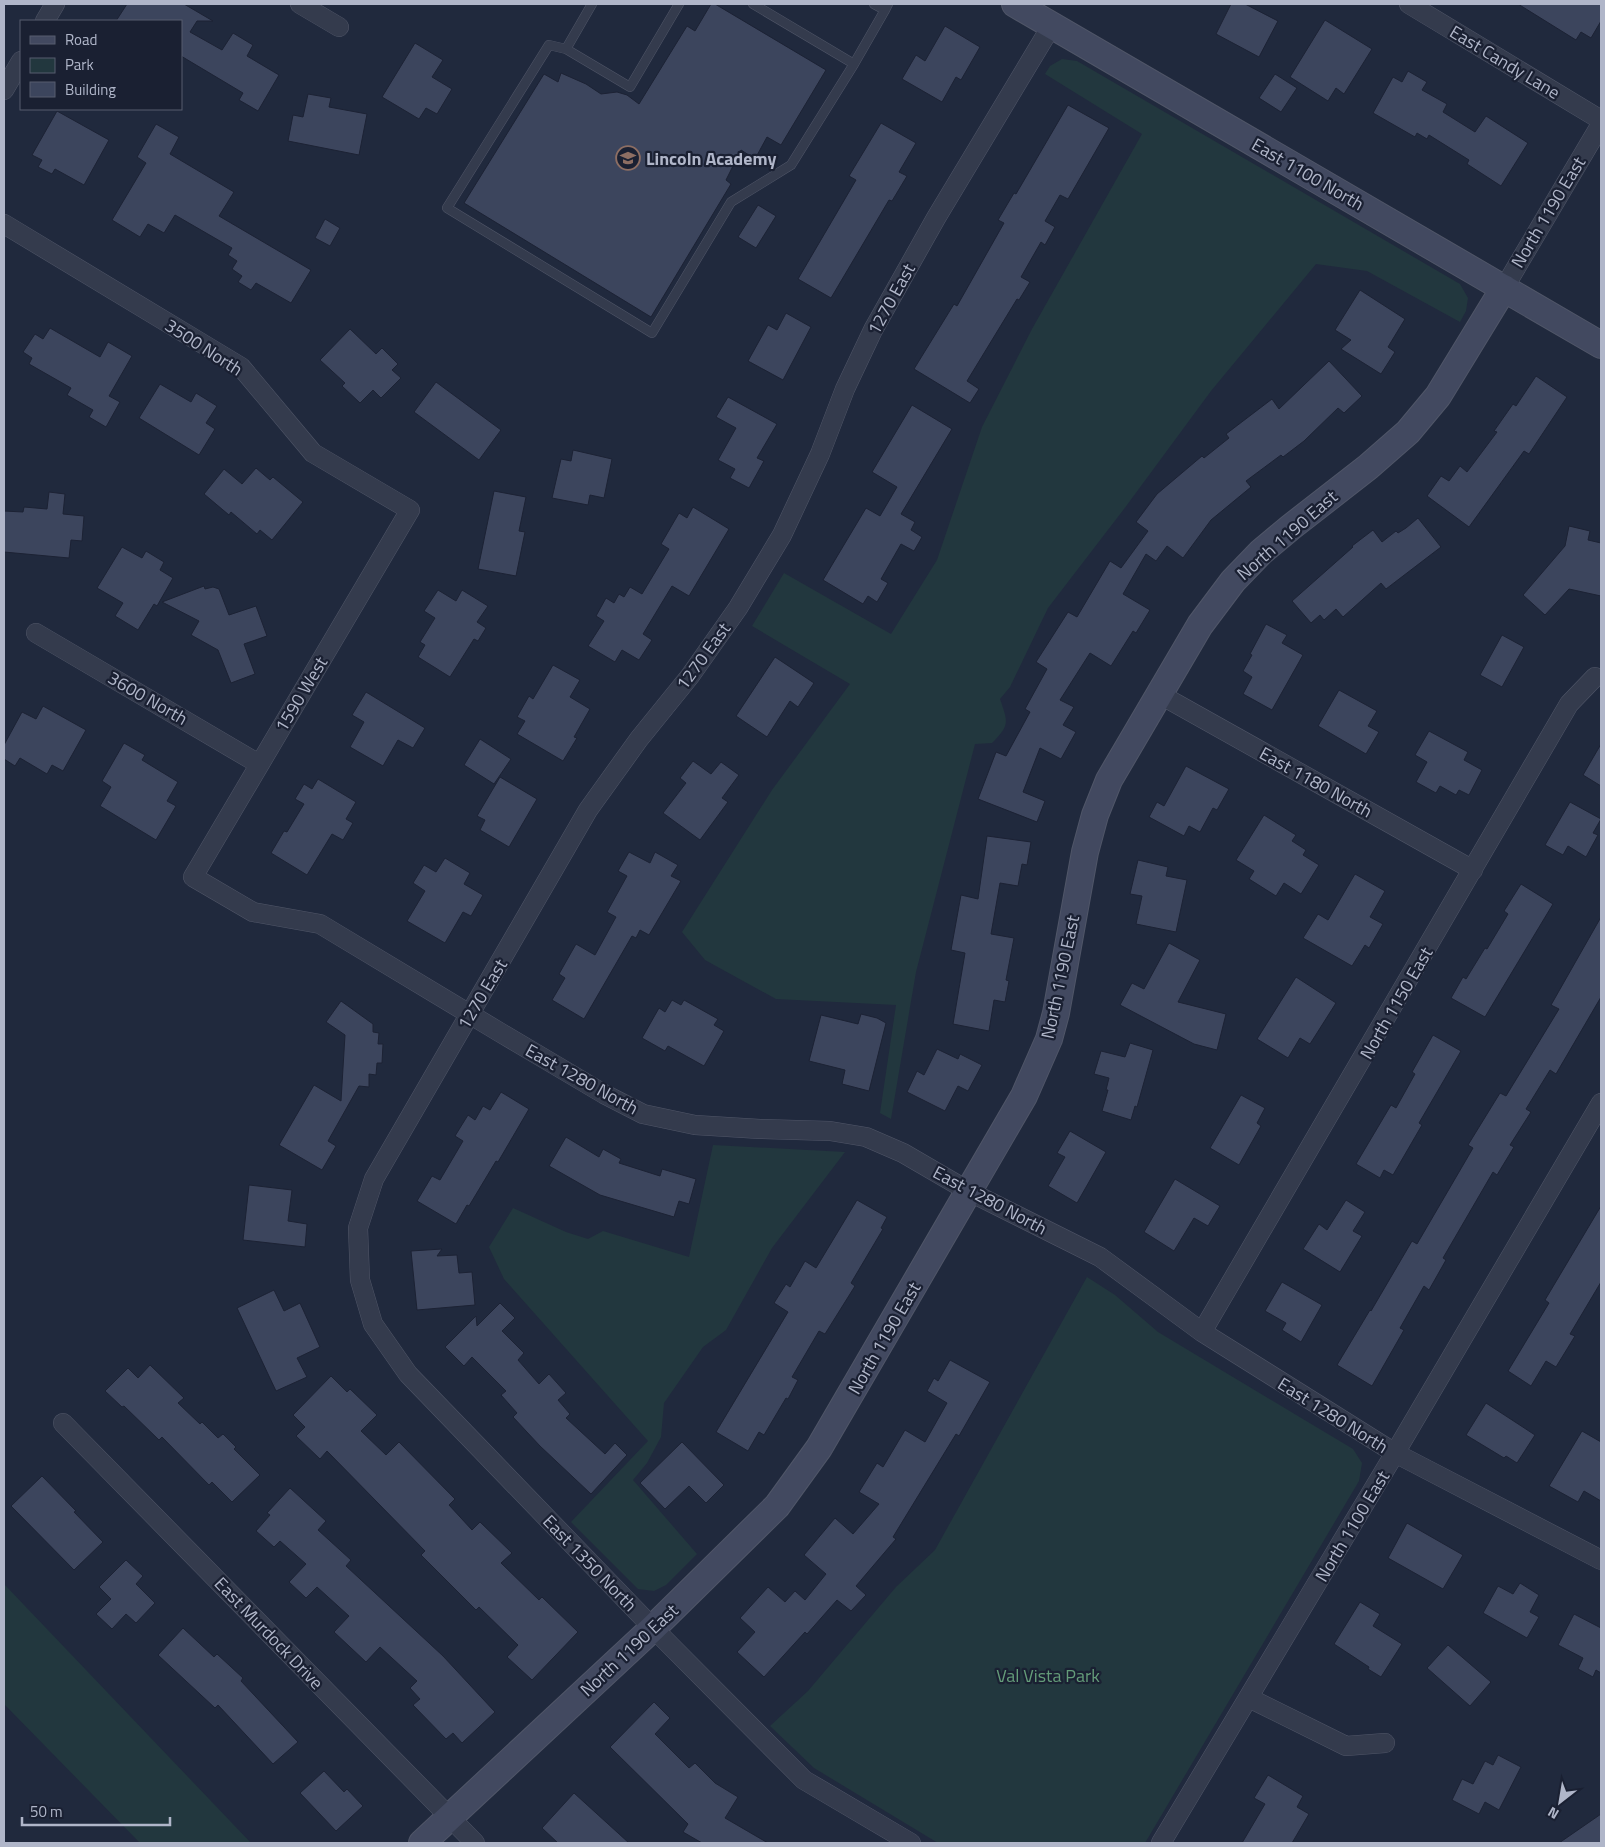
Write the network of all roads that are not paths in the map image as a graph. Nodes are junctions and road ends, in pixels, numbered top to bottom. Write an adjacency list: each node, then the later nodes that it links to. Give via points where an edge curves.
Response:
1 (56, 4): 10 (street)
2 (300, 4): 12 (street)
3 (592, 4): 13 (lane)
4 (679, 4): 13 (lane, via 630,87)
5 (753, 4): 15 (lane)
6 (874, 4): 9 (lane)
7 (1015, 4): 11 (street, East 1100 North)
8 (1409, 4): 17 (street, East Candy Lane)
9 (886, 7): 15 (lane)
10 (46, 20)
11 (1052, 25): 19 (street, East 1100 North); 28 (street, 1270 East, via 873,330 782,535 738,608 588,810)
12 (339, 27)
13 (566, 49): 15 (lane, via 549,45 447,208 652,333 731,202 791,166)
14 (20, 63): 16 (street)
15 (854, 64)
16 (4, 90)
17 (1601, 122): 19 (street, North 1190 East)
18 (4, 224): 21 (street, 3500 North, via 241,367 314,453)
19 (1504, 288): 20 (street, East 1100 North); 24 (street, North 1190 East, via 1438,396 1408,432 1268,546 1234,581 1200,625)
20 (1601, 345)
21 (410, 510): 25 (street, 1590 West)
22 (36, 633): 25 (street, 3600 North)
23 (1594, 677): 26 (street, North 1150 East, via 1569,704)
24 (1159, 694): 26 (street, East 1180 North); 30 (street, North 1190 East, via 1109,780 1096,815 1085,852 1067,960 1049,1039 1024,1096)
25 (259, 764): 27 (street, 1590 West)
26 (1473, 870): 32 (street, North 1150 East)
27 (193, 877): 28 (street, East 1280 North, via 253,912 320,924)
28 (470, 1014): 30 (street, East 1280 North, via 643,1114 695,1125 830,1131 866,1137 903,1153); 31 (street, 1270 East, via 374,1179 358,1228)
29 (1601, 1103): 34 (street, North 1100 East)
30 (970, 1192): 32 (street, East 1280 North, via 1100,1257); 36 (street, North 1190 East, via 814,1455 777,1506)
31 (360, 1280): 36 (street, East 1350 North, via 372,1324 408,1374)
32 (1202, 1332): 34 (street, East 1280 North)
33 (63, 1423): 39 (street, East Murdock Drive)
34 (1395, 1453): 35 (street, East 1280 North); 37 (street, North 1100 East)
35 (1601, 1560)
36 (653, 1628): 39 (street, North 1190 East); 42 (street, East 1350 North, via 804,1780)
37 (1249, 1698): 38 (street, via 1346,1746); 43 (street, North 1100 East)
38 (1385, 1743)
39 (449, 1817): 40 (street, North 1190 East); 41 (street, East Murdock Drive)
40 (422, 1843)
41 (474, 1843)
42 (911, 1843)
43 (1161, 1843)

